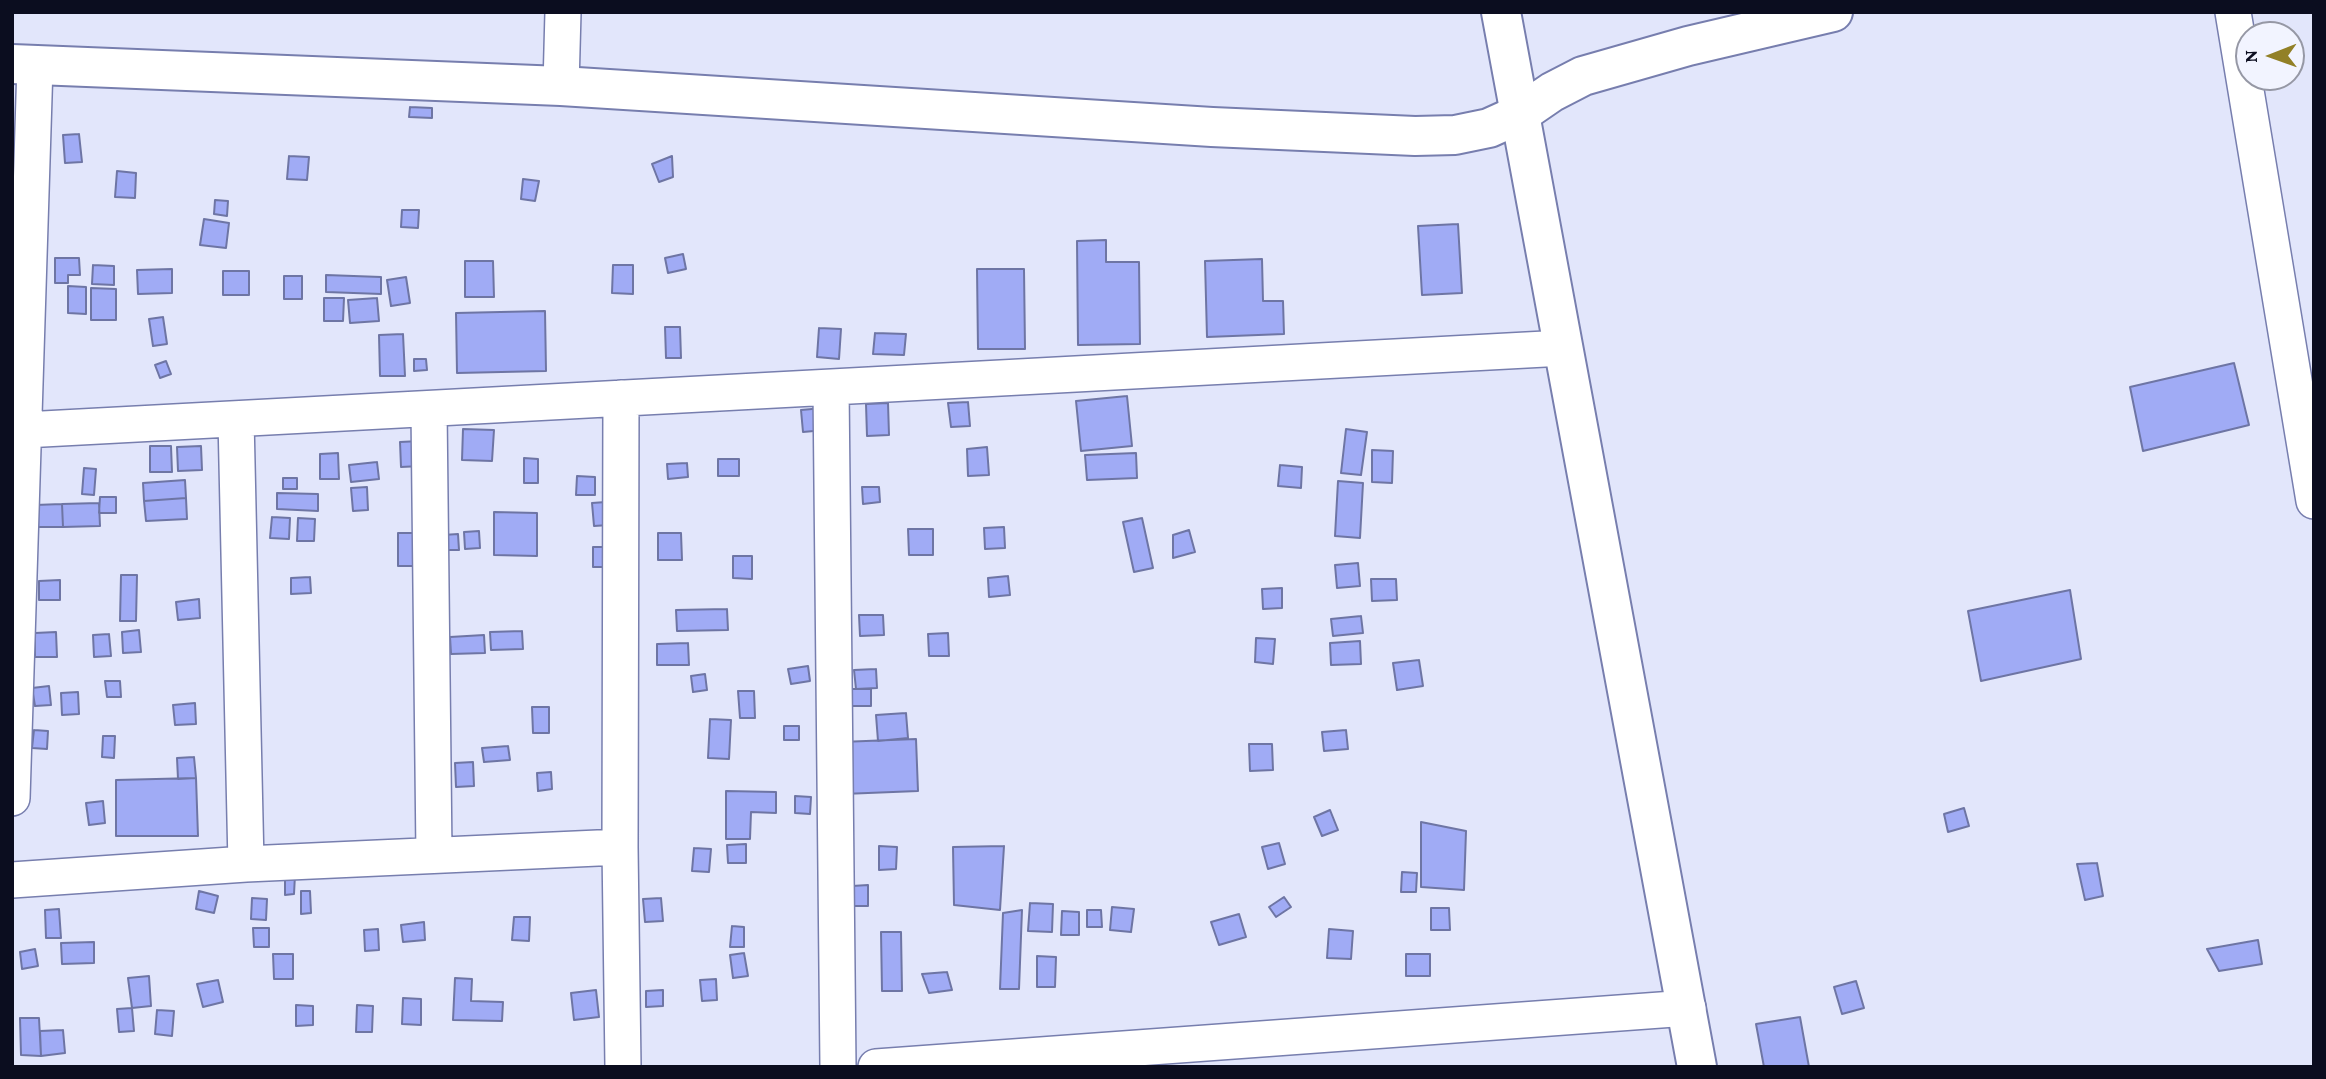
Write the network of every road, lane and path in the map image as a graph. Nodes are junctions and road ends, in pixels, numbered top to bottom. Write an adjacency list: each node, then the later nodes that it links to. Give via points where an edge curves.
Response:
1 (563, 12): 6 (street)
2 (1501, 12): 7 (street)
3 (1833, 12): 7 (street, via 1583,76)
4 (2233, 12): 14 (street)
5 (24, 65): 6 (street); 13 (street)
6 (561, 86): 7 (street, via 1415,136 1466,133)
7 (1520, 114): 8 (street)
8 (1564, 348): 9 (street); 20 (street)
9 (831, 387): 10 (street); 23 (street)
10 (621, 398): 11 (street); 16 (street)
11 (429, 409): 12 (street); 17 (street)
12 (236, 419): 13 (street); 18 (street)
13 (24, 430): 15 (street)
14 (2314, 501)
15 (12, 798)
16 (620, 847): 17 (street); 22 (street)
17 (434, 855): 18 (street)
18 (246, 863): 19 (street)
19 (12, 880)
20 (1688, 1009): 21 (street); 25 (street)
21 (1257, 1054): 24 (street)
22 (623, 1067)
23 (838, 1067)
24 (876, 1067)
25 (1697, 1067)

